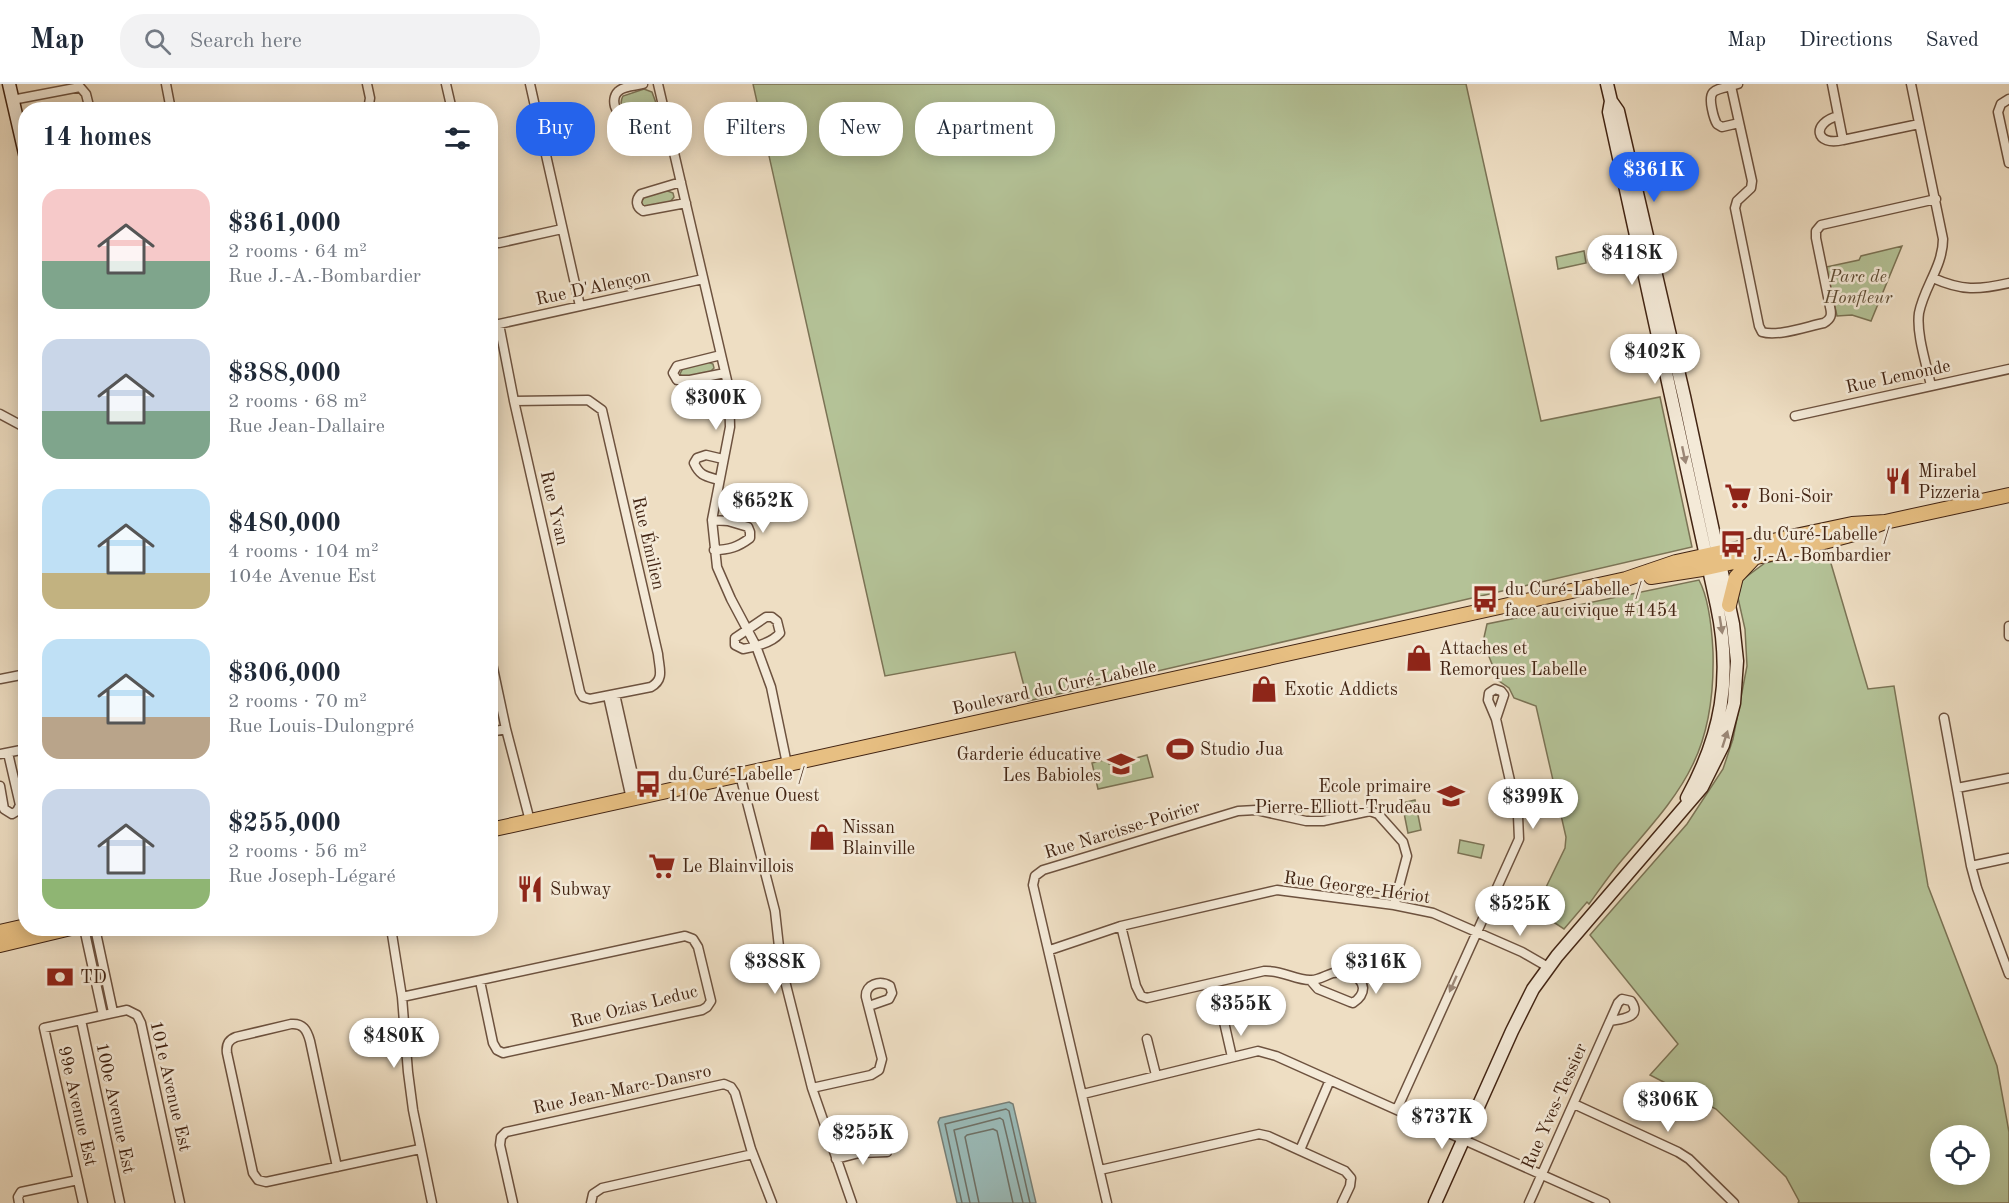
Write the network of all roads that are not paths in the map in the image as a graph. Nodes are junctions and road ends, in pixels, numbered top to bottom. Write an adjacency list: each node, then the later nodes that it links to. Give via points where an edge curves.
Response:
1 (9, 84): 13 (street)
2 (166, 84): 15 (street)
3 (367, 84): 16 (street)
4 (447, 84): 17 (street)
5 (530, 84): 30 (street)
6 (643, 84): 18 (street, via 621,90)
7 (658, 84): 19 (street)
8 (1607, 84): 53 (street, via 1618,111)
9 (1832, 84): 20 (street)
10 (1911, 84): 22 (street)
11 (1734, 85): 21 (street); 21 (street, via 1717,89 1710,99 1717,124 1722,127)
12 (2009, 99): 26 (street, via 1998,112)
13 (12, 100): 14 (street, via 80,87); 23 (street)
14 (88, 102)
15 (169, 102)
16 (369, 102)
17 (450, 102)
18 (615, 102)
19 (662, 102)
20 (1838, 116): 24 (street); 24 (street, via 1824,122 1819,130 1821,138 1828,142)
21 (1738, 123): 28 (street, via 1752,181 1735,208 1762,332 1778,333 1829,320 1829,288 1816,238 1821,225)
22 (1919, 124): 24 (street); 28 (street)
23 (18, 125)
24 (1843, 140)
25 (675, 156): 27 (street)
26 (2009, 163)
27 (681, 182): 29 (street); 29 (street, via 641,194 637,203 643,211)
28 (1936, 199): 32 (street, via 1943,243)
29 (686, 203): 33 (street)
30 (562, 229): 31 (street); 35 (street)
31 (498, 243)
32 (1933, 278): 34 (street, via 1968,289); 41 (street, via 1919,318)
33 (703, 279): 35 (street, Rue D'Alençon); 38 (street)
34 (2009, 283)
35 (580, 306): 36 (street, Rue D'Alençon)
36 (498, 324)
37 (498, 337): 42 (street, Rue Yvan)
38 (721, 356): 40 (street); 40 (street, via 677,366 673,373 677,380 684,380)
39 (2009, 369): 41 (street, Rue Lemonde)
40 (725, 373): 46 (street, via 730,427)
41 (1931, 386): 44 (street, Rue Lemonde)
42 (514, 400): 62 (street, Rue Yvan, via 577,684 584,697 590,699); 62 (street, Rue Émilien, via 588,400 602,410 660,677 651,687)
43 (0, 414): 45 (street)
44 (1795, 416)
45 (18, 424)
46 (723, 459): 47 (street); 47 (street, via 706,455 694,462 704,476)
47 (719, 480): 49 (street)
48 (2009, 495): 50 (main road, Boulevard du Curé-Labelle)
49 (712, 520): 51 (street); 51 (street, via 748,527 750,532 750,538 739,546)
50 (1885, 522): 52 (main road, Boulevard du Curé-Labelle, via 1854,534); 53 (main road, Boulevard du Curé-Labelle, via 1852,524)
51 (714, 550): 56 (street, via 717,567)
52 (1756, 556): 53 (main road, Boulevard du Curé-Labelle); 54 (main road, via 1736,577)
53 (1713, 560): 54 (street); 68 (main road, Boulevard du Curé-Labelle, via 1677,574 1626,579); 77 (street, one-way to 77, via 1723,642 1722,704 1705,761)
54 (1729, 605): 77 (street, one-way to 54, via 1706,782 1728,730 1737,673)
55 (2009, 626): 57 (street)
56 (747, 629): 58 (street); 58 (street, via 735,638 735,645 743,649); 58 (street, via 766,617 777,621 780,633 776,638)
57 (2009, 636)
58 (756, 646): 68 (street, via 771,687)
59 (18, 676): 60 (street)
60 (0, 679)
61 (498, 691): 65 (street)
62 (612, 695): 74 (street)
63 (1944, 718): 72 (street)
64 (1496, 719): 84 (street, via 1520,836)
65 (506, 729): 66 (street); 76 (street)
66 (498, 730)
67 (4, 753): 73 (street)
68 (788, 764): 69 (main road, Boulevard du Curé-Labelle)
69 (740, 775): 74 (main road, Boulevard du Curé-Labelle); 107 (street)
70 (2009, 778): 72 (street)
71 (0, 786): 75 (street, via 4,809 12,814)
72 (1957, 788): 80 (street)
73 (18, 798)
74 (634, 798): 76 (main road, Boulevard du Curé-Labelle)
75 (18, 809)
76 (530, 821): 78 (main road, Boulevard du Curé-Labelle)
77 (1668, 827): 92 (street)
78 (498, 828)
79 (2009, 858): 80 (street)
80 (1971, 866): 93 (street)
81 (1394, 905): 82 (street, Rue George-Hériot, via 1277,890); 84 (street, Rue George-Hériot, via 1433,913); 91 (street, Rue Narcisse-Poirier, via 1407,856 1403,842 1378,814 1370,811 1306,821 1256,810 1238,811 1043,870 1035,876 1033,885)
82 (1121, 926): 91 (street, Rue George-Hériot); 95 (street, via 1136,986 1141,996 1147,998 1264,971 1275,970)
83 (18, 928): 85 (main road)
84 (1477, 931): 92 (street, Rue George-Hériot); 110 (street, one-way to 110)
85 (0, 932)
86 (38, 936): 90 (main road)
87 (86, 936): 99 (street)
88 (97, 936): 98 (street)
89 (392, 936): 96 (street)
90 (0, 945)
91 (1050, 950): 108 (street, Rue Narcisse-Poirier)
92 (1548, 967): 111 (street, via 1524,1005)
93 (2009, 974)
94 (480, 981): 94 (street, Rue Ozias Leduc, via 493,1043 503,1053 702,1010 711,1001 698,947 685,936); 96 (street, Rue Ozias Leduc)
95 (1311, 981): 95 (street, via 1318,989 1353,1003 1363,992 1359,978 1337,972)
96 (402, 997): 112 (street, via 409,1085)
97 (869, 1006): 107 (street, via 882,1059 879,1070 872,1075)
98 (113, 1012): 99 (street, 99e Avenue Est); 124 (street, 101e Avenue Est, via 131,1011 140,1019)
99 (103, 1015): 100 (street, 99e Avenue Est)
100 (81, 1020): 120 (street, 99e Avenue Est, via 44,1028); 123 (street, 100e Avenue Est)
101 (1224, 1022): 104 (street)
102 (1610, 1022): 109 (street, Rue Yves-Tessier)
103 (1147, 1039): 105 (street)
104 (1232, 1057): 105 (street); 106 (street, via 1258,1051)
105 (1156, 1075): 108 (street)
106 (1329, 1080): 110 (street); 113 (street)
107 (812, 1088): 116 (street)
108 (1083, 1094): 118 (street, Rue Narcisse-Poirier)
109 (1574, 1104): 119 (street, Rue Yves-Tessier); 135 (street, via 1678,1152)
110 (1396, 1109): 111 (street)
111 (1463, 1139): 119 (street); 132 (street)
112 (420, 1149): 117 (street); 125 (street)
113 (1300, 1150): 118 (street, via 1259,1134); 131 (street, via 1346,1171 1351,1178 1350,1186)
114 (887, 1152): 116 (street)
115 (753, 1154): 126 (street, Rue Jean-Marc-Dansro, via 734,1090 721,1084 506,1132 500,1145); 127 (street, via 602,1188 593,1194); 128 (street, Rue Jean-Marc-Dansro)
116 (836, 1159): 129 (street)
117 (337, 1167): 117 (street, via 305,1028 294,1024 234,1037 226,1046 226,1053 255,1177 266,1182)
118 (1100, 1170): 130 (street, Rue Narcisse-Poirier)
119 (1541, 1175): 133 (street, Rue Yves-Tessier); 134 (street)
120 (78, 1180): 121 (street, 99e Avenue Est, via 21,1192); 122 (street, 99e Avenue Est)
121 (19, 1203)
122 (83, 1203)
123 (120, 1203)
124 (180, 1203)
125 (432, 1203)
126 (513, 1203)
127 (591, 1203)
128 (772, 1203)
129 (852, 1203)
130 (1107, 1203)
131 (1342, 1203)
132 (1435, 1203)
133 (1529, 1203)
134 (1605, 1203)
135 (1734, 1203)

